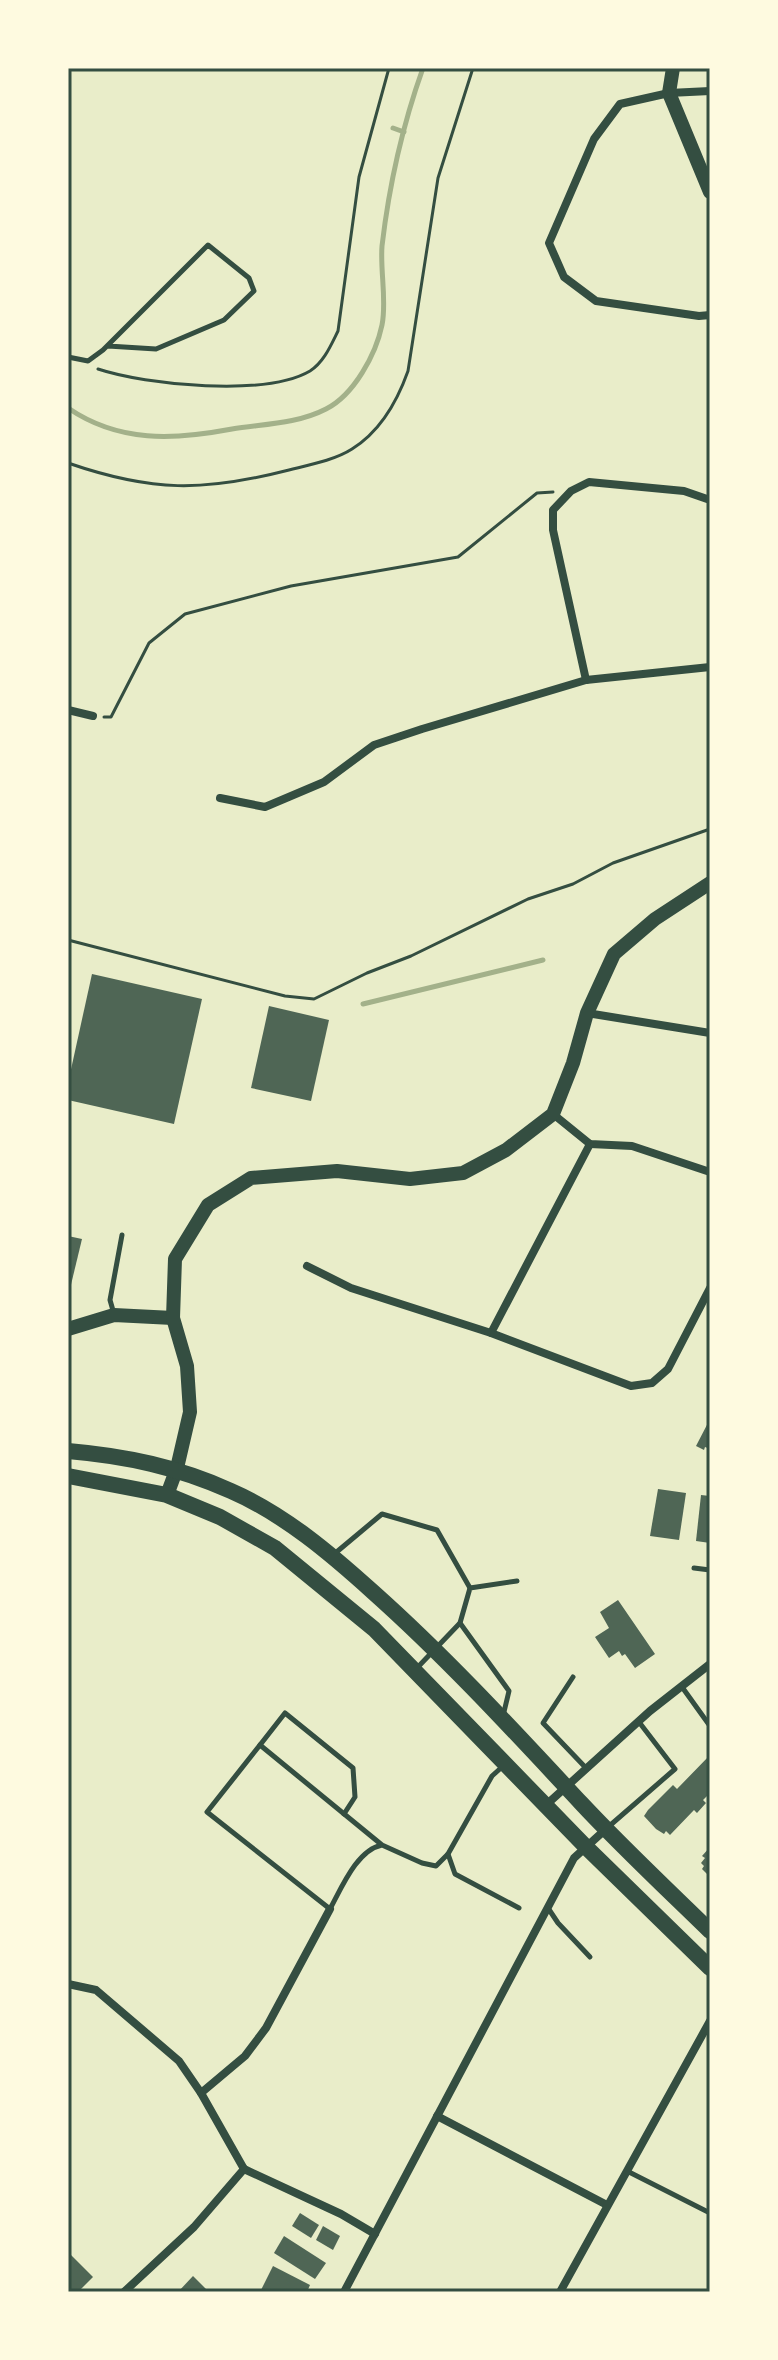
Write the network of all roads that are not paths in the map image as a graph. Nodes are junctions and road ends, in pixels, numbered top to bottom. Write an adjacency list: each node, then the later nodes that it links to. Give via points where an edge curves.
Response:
1 (673, 68): 3 (street)
2 (710, 91): 3 (street)
3 (669, 93): 4 (street); 5 (street, via 620,104 594,139 549,243 564,277 596,301)
4 (710, 192)
5 (710, 315)
6 (108, 346): 6 (lane, via 156,349 224,320 254,291 249,278 208,245); 7 (lane, via 88,361)
7 (68, 357)
8 (710, 500): 10 (street, via 684,491 589,482 553,510)
9 (710, 667): 10 (street)
10 (586, 680): 13 (street, via 374,745 324,782 265,807)
11 (68, 710): 12 (street)
12 (93, 716)
13 (220, 798)
14 (710, 883): 15 (street, via 614,954)
15 (587, 1013): 16 (street); 17 (street)
16 (710, 1033)
17 (553, 1114): 18 (street); 24 (street, via 506,1150 463,1173 410,1179 337,1171 251,1178 208,1205 190,1231 175,1259)
18 (590, 1144): 19 (street, via 632,1146); 26 (street)
19 (710, 1172)
20 (122, 1235): 23 (lane, via 110,1300)
21 (307, 1266): 26 (street, via 351,1288)
22 (710, 1288): 26 (street, via 668,1369 652,1383 631,1386)
23 (114, 1315): 24 (street); 25 (street)
24 (173, 1318): 28 (street, via 187,1366 190,1412)
25 (68, 1329)
26 (491, 1333)
27 (68, 1451): 28 (main road)
28 (177, 1468): 30 (street); 31 (main road, via 235,1492)
29 (68, 1476): 30 (main road)
30 (167, 1495): 39 (main road, via 275,1548)
31 (332, 1556): 35 (lane, via 382,1514 437,1530); 37 (main road)
32 (694, 1568): 33 (lane)
33 (710, 1570)
34 (517, 1581): 35 (lane)
35 (470, 1588): 36 (lane)
36 (460, 1623): 37 (lane); 42 (lane, via 509,1691)
37 (435, 1649): 39 (lane); 42 (main road)
38 (710, 1664): 41 (street)
39 (416, 1670): 46 (main road)
40 (573, 1677): 47 (lane, via 543,1723)
41 (681, 1686): 43 (street); 44 (lane)
42 (503, 1717): 48 (main road)
43 (639, 1721): 47 (street); 51 (lane, via 675,1769)
44 (710, 1726)
45 (260, 1745): 50 (lane); 50 (lane, via 285,1713 353,1768 355,1797); 57 (lane, via 207,1812)
46 (506, 1764): 49 (main road); 54 (lane, via 492,1776)
47 (586, 1768): 48 (street)
48 (566, 1787): 49 (street); 51 (main road)
49 (546, 1805): 53 (main road)
50 (344, 1814): 52 (lane)
51 (606, 1829): 53 (street); 58 (main road)
52 (382, 1845): 54 (lane, via 436,1866); 57 (lane, via 370,1848 356,1865)
53 (586, 1847): 56 (street, via 574,1858); 60 (main road)
54 (448, 1854): 55 (lane, via 455,1874)
55 (519, 1908)
56 (548, 1908): 59 (lane); 64 (street)
57 (330, 1909): 63 (street, via 266,2028 245,2056)
58 (710, 1931)
59 (590, 1957)
60 (710, 1968)
61 (68, 1984): 63 (street, via 96,1990 179,2061)
62 (710, 2021): 66 (street)
63 (201, 2093): 65 (street)
64 (437, 2116): 67 (street); 69 (street)
65 (244, 2169): 69 (street); 70 (street, via 194,2227)
66 (626, 2171): 67 (street); 68 (lane)
67 (607, 2205): 72 (street)
68 (710, 2213)
69 (375, 2234): 71 (street)
70 (124, 2292)
71 (344, 2292)
72 (560, 2292)

